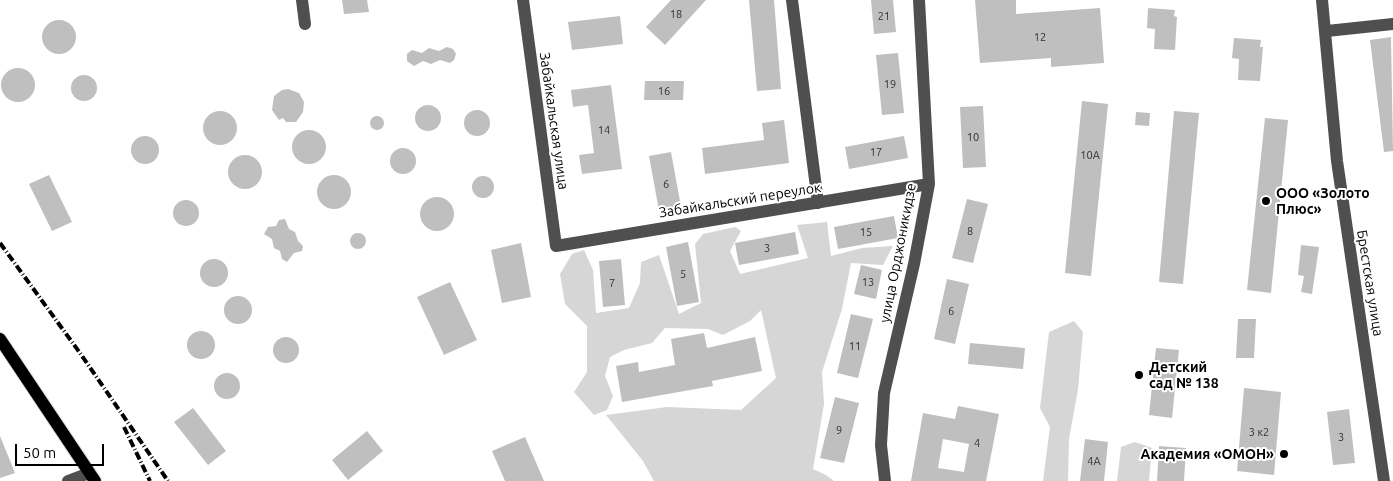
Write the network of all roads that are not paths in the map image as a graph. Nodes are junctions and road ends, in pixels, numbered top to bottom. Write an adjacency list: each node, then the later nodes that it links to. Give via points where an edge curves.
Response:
1 (302, 0): 6 (street)
2 (523, 0): 11 (street, Забайкальская улица)
3 (792, 0): 10 (street)
4 (919, 0): 9 (street, улица Орджоникидзе)
5 (1322, 0): 8 (street, Брестская улица)
6 (305, 24)
7 (1393, 24): 8 (street)
8 (1327, 31): 16 (street, Брестская улица, via 1336,161)
9 (929, 184): 10 (street, Забайкальский переулок); 15 (street, улица Орджоникидзе, via 884,393 882,445)
10 (818, 203): 11 (street, Забайкальский переулок)
11 (556, 246)
12 (0, 339): 13 (main road)
13 (92, 477): 14 (street)
14 (68, 481)
15 (885, 481)
16 (1384, 481)

